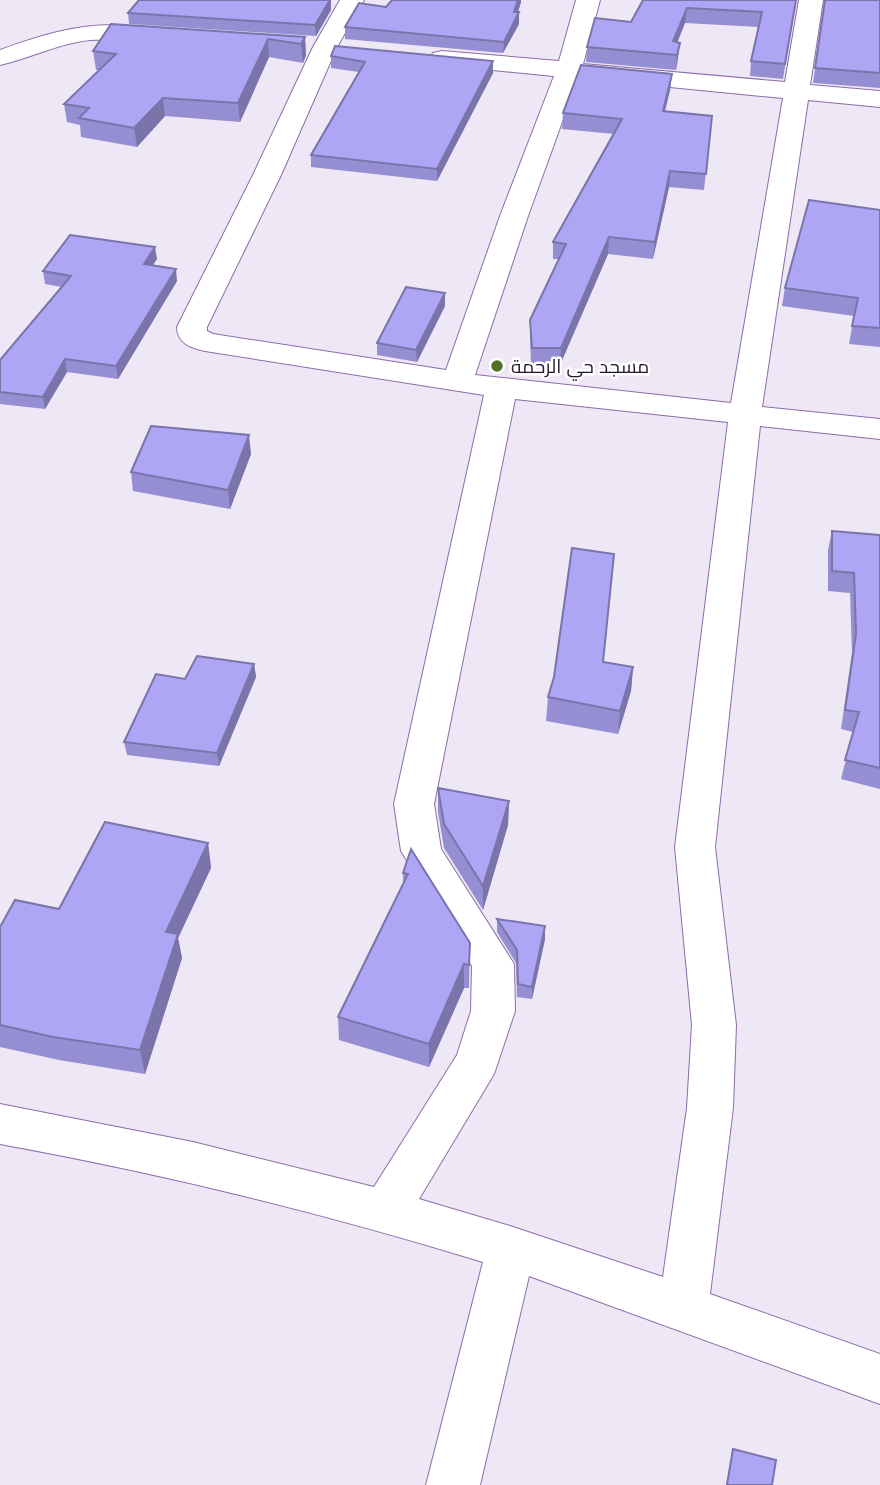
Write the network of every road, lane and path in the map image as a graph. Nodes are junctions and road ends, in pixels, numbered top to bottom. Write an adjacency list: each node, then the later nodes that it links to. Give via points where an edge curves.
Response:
1 (352, 0): 10 (street, via 325,47 192,335 205,342)
2 (588, 0): 7 (street)
3 (811, 0): 8 (street)
4 (188, 37): 6 (street, via 86,33)
5 (420, 56): 7 (street)
6 (0, 58)
7 (569, 70): 8 (street); 10 (street)
8 (796, 91): 9 (street); 12 (street)
9 (880, 99)
10 (457, 382): 11 (street)
11 (501, 388): 12 (street); 15 (street, via 414,804 421,850 493,964 493,1012 478,1061)
12 (745, 413): 13 (street); 17 (street, via 695,847 714,1025 710,1108)
13 (880, 429)
14 (0, 1124): 15 (street, via 187,1161)
15 (386, 1212): 16 (street)
16 (511, 1249): 17 (street); 19 (street)
17 (683, 1309): 18 (street)
18 (880, 1379)
19 (453, 1485)

